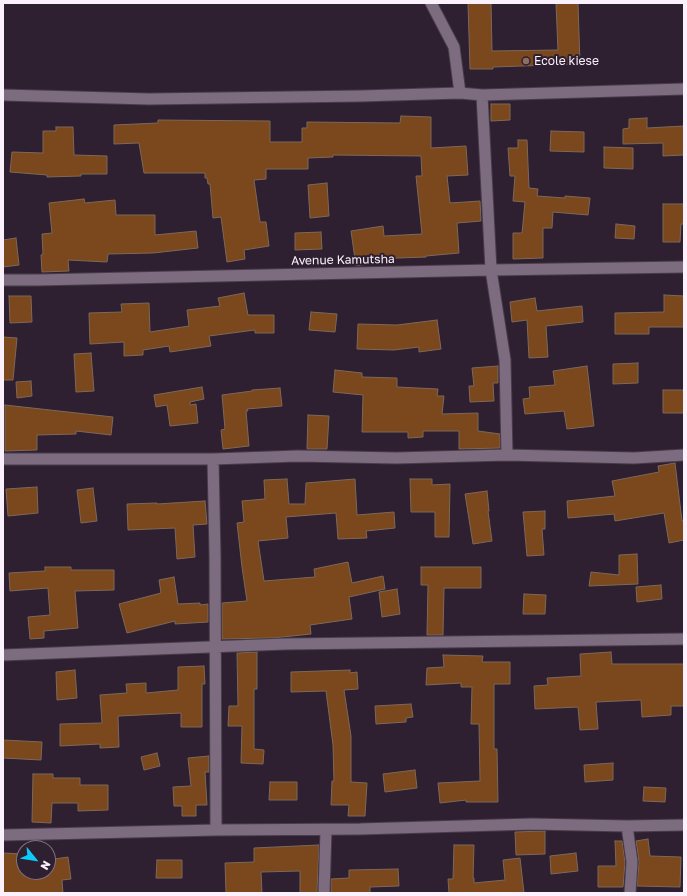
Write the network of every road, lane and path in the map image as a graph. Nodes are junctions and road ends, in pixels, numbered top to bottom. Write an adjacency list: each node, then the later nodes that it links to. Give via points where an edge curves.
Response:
1 (431, 3): 3 (street, via 454,47)
2 (684, 89): 5 (street)
3 (460, 93): 4 (street, via 149,99); 5 (street)
4 (3, 94)
5 (482, 95): 7 (street)
6 (684, 267): 7 (street, Avenue Kamutsha)
7 (491, 270): 8 (street, Avenue Kamutsha); 9 (street, via 505,360)
8 (3, 280)
9 (507, 455): 10 (street, via 634,458); 11 (street)
10 (684, 455)
11 (213, 459): 12 (street); 14 (street)
12 (3, 460)
13 (684, 639): 14 (street)
14 (215, 646): 15 (street); 18 (street)
15 (3, 655)
16 (684, 825): 17 (street)
17 (627, 826): 19 (street, via 532,824); 22 (street, via 632,862)
18 (216, 830): 19 (street); 20 (street)
19 (326, 830): 21 (street)
20 (3, 835)
21 (324, 893)
22 (630, 893)

